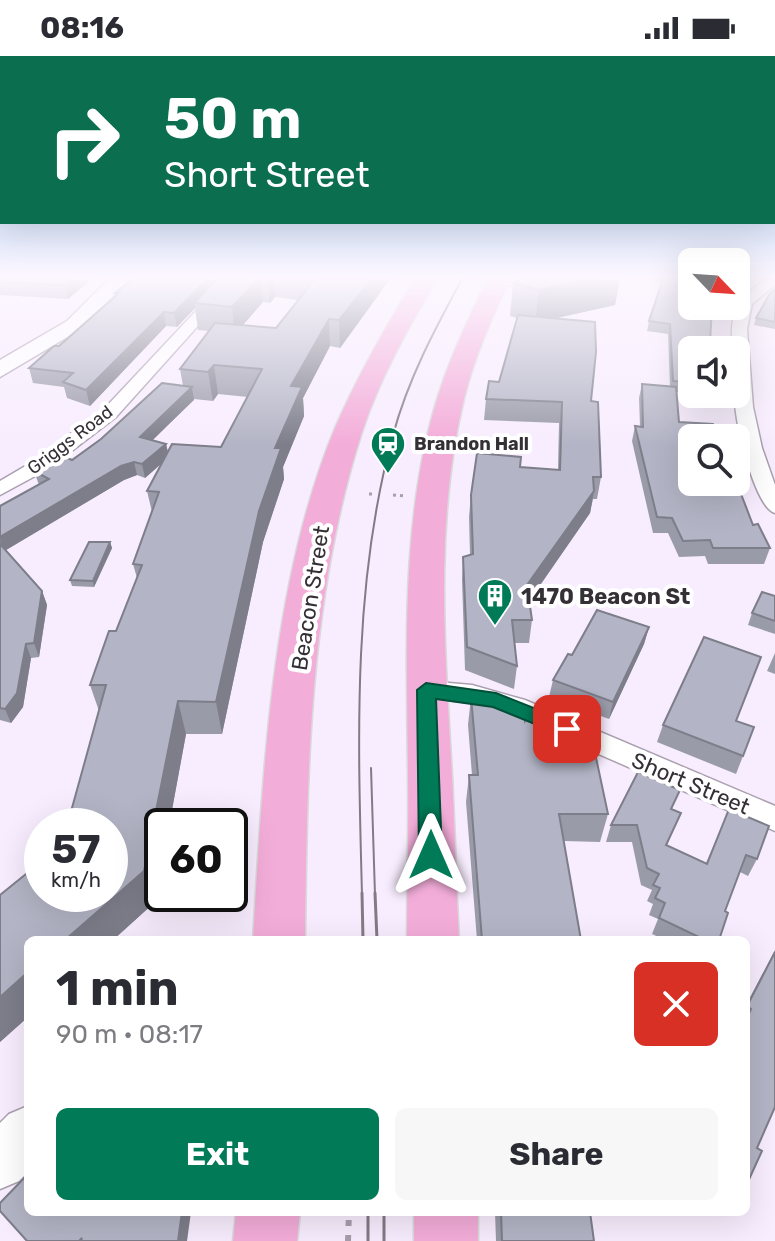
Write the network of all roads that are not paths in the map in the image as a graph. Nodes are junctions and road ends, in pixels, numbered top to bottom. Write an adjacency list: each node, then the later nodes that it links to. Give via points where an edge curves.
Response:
1 (57, 334): 7 (main road)
2 (69, 334): 8 (main road, via 52,350)
3 (182, 334): 9 (street, Griggs Road, via 110,413)
4 (392, 334): 13 (main road, Beacon Street, via 366,383 324,511 299,660)
5 (472, 334): 11 (main road, via 437,449 425,569)
6 (740, 334): 10 (street, via 740,391)
7 (6, 362)
8 (0, 379)
9 (0, 489)
10 (775, 507)
11 (426, 690): 12 (street, Short Street, via 472,694 516,707); 14 (main road)
12 (775, 819)
13 (279, 936)
14 (433, 936)
15 (24, 1137): 16 (main road)
16 (0, 1162)
17 (268, 1216): 19 (main road)
18 (446, 1216): 20 (main road)
19 (265, 1241)
20 (446, 1241)

